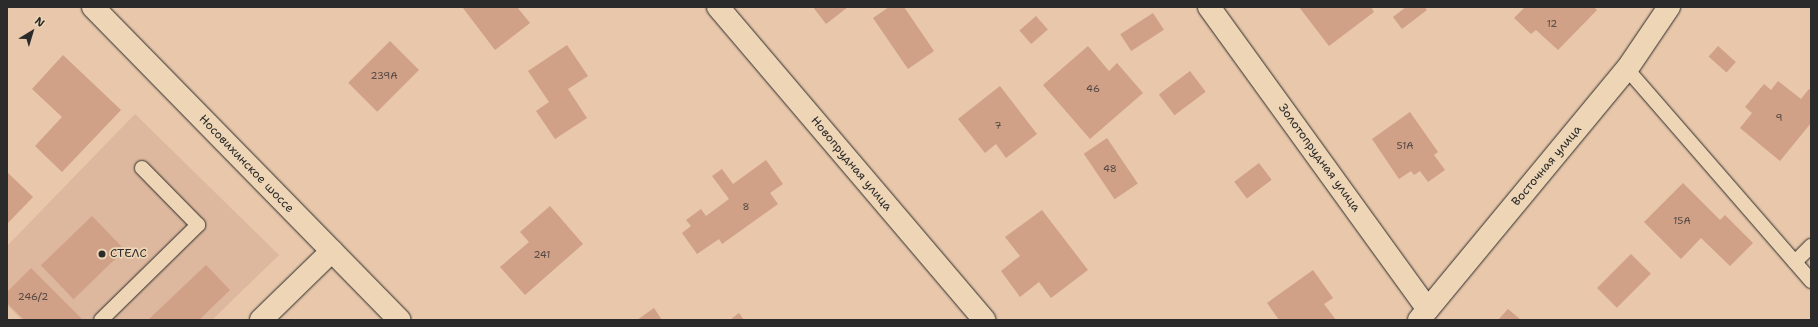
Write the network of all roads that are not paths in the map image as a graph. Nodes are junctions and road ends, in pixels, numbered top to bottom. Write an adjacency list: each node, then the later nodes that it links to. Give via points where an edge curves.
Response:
1 (93, 7): 8 (street, Носовихинское шоссе)
2 (718, 7): 15 (street, Новопрудная улица)
3 (1209, 7): 11 (street, Золотопрудная улица)
4 (1669, 7): 5 (street, Восточная улица)
5 (1627, 69): 9 (lane); 11 (street, Восточная улица)
6 (142, 168): 12 (lane, via 198,225)
7 (1811, 246): 9 (lane)
8 (332, 252): 13 (street); 14 (street, Носовихинское шоссе)
9 (1795, 262): 10 (lane)
10 (1811, 280)
11 (1423, 314)
12 (101, 320)
13 (261, 320)
14 (399, 320)
15 (984, 320)

